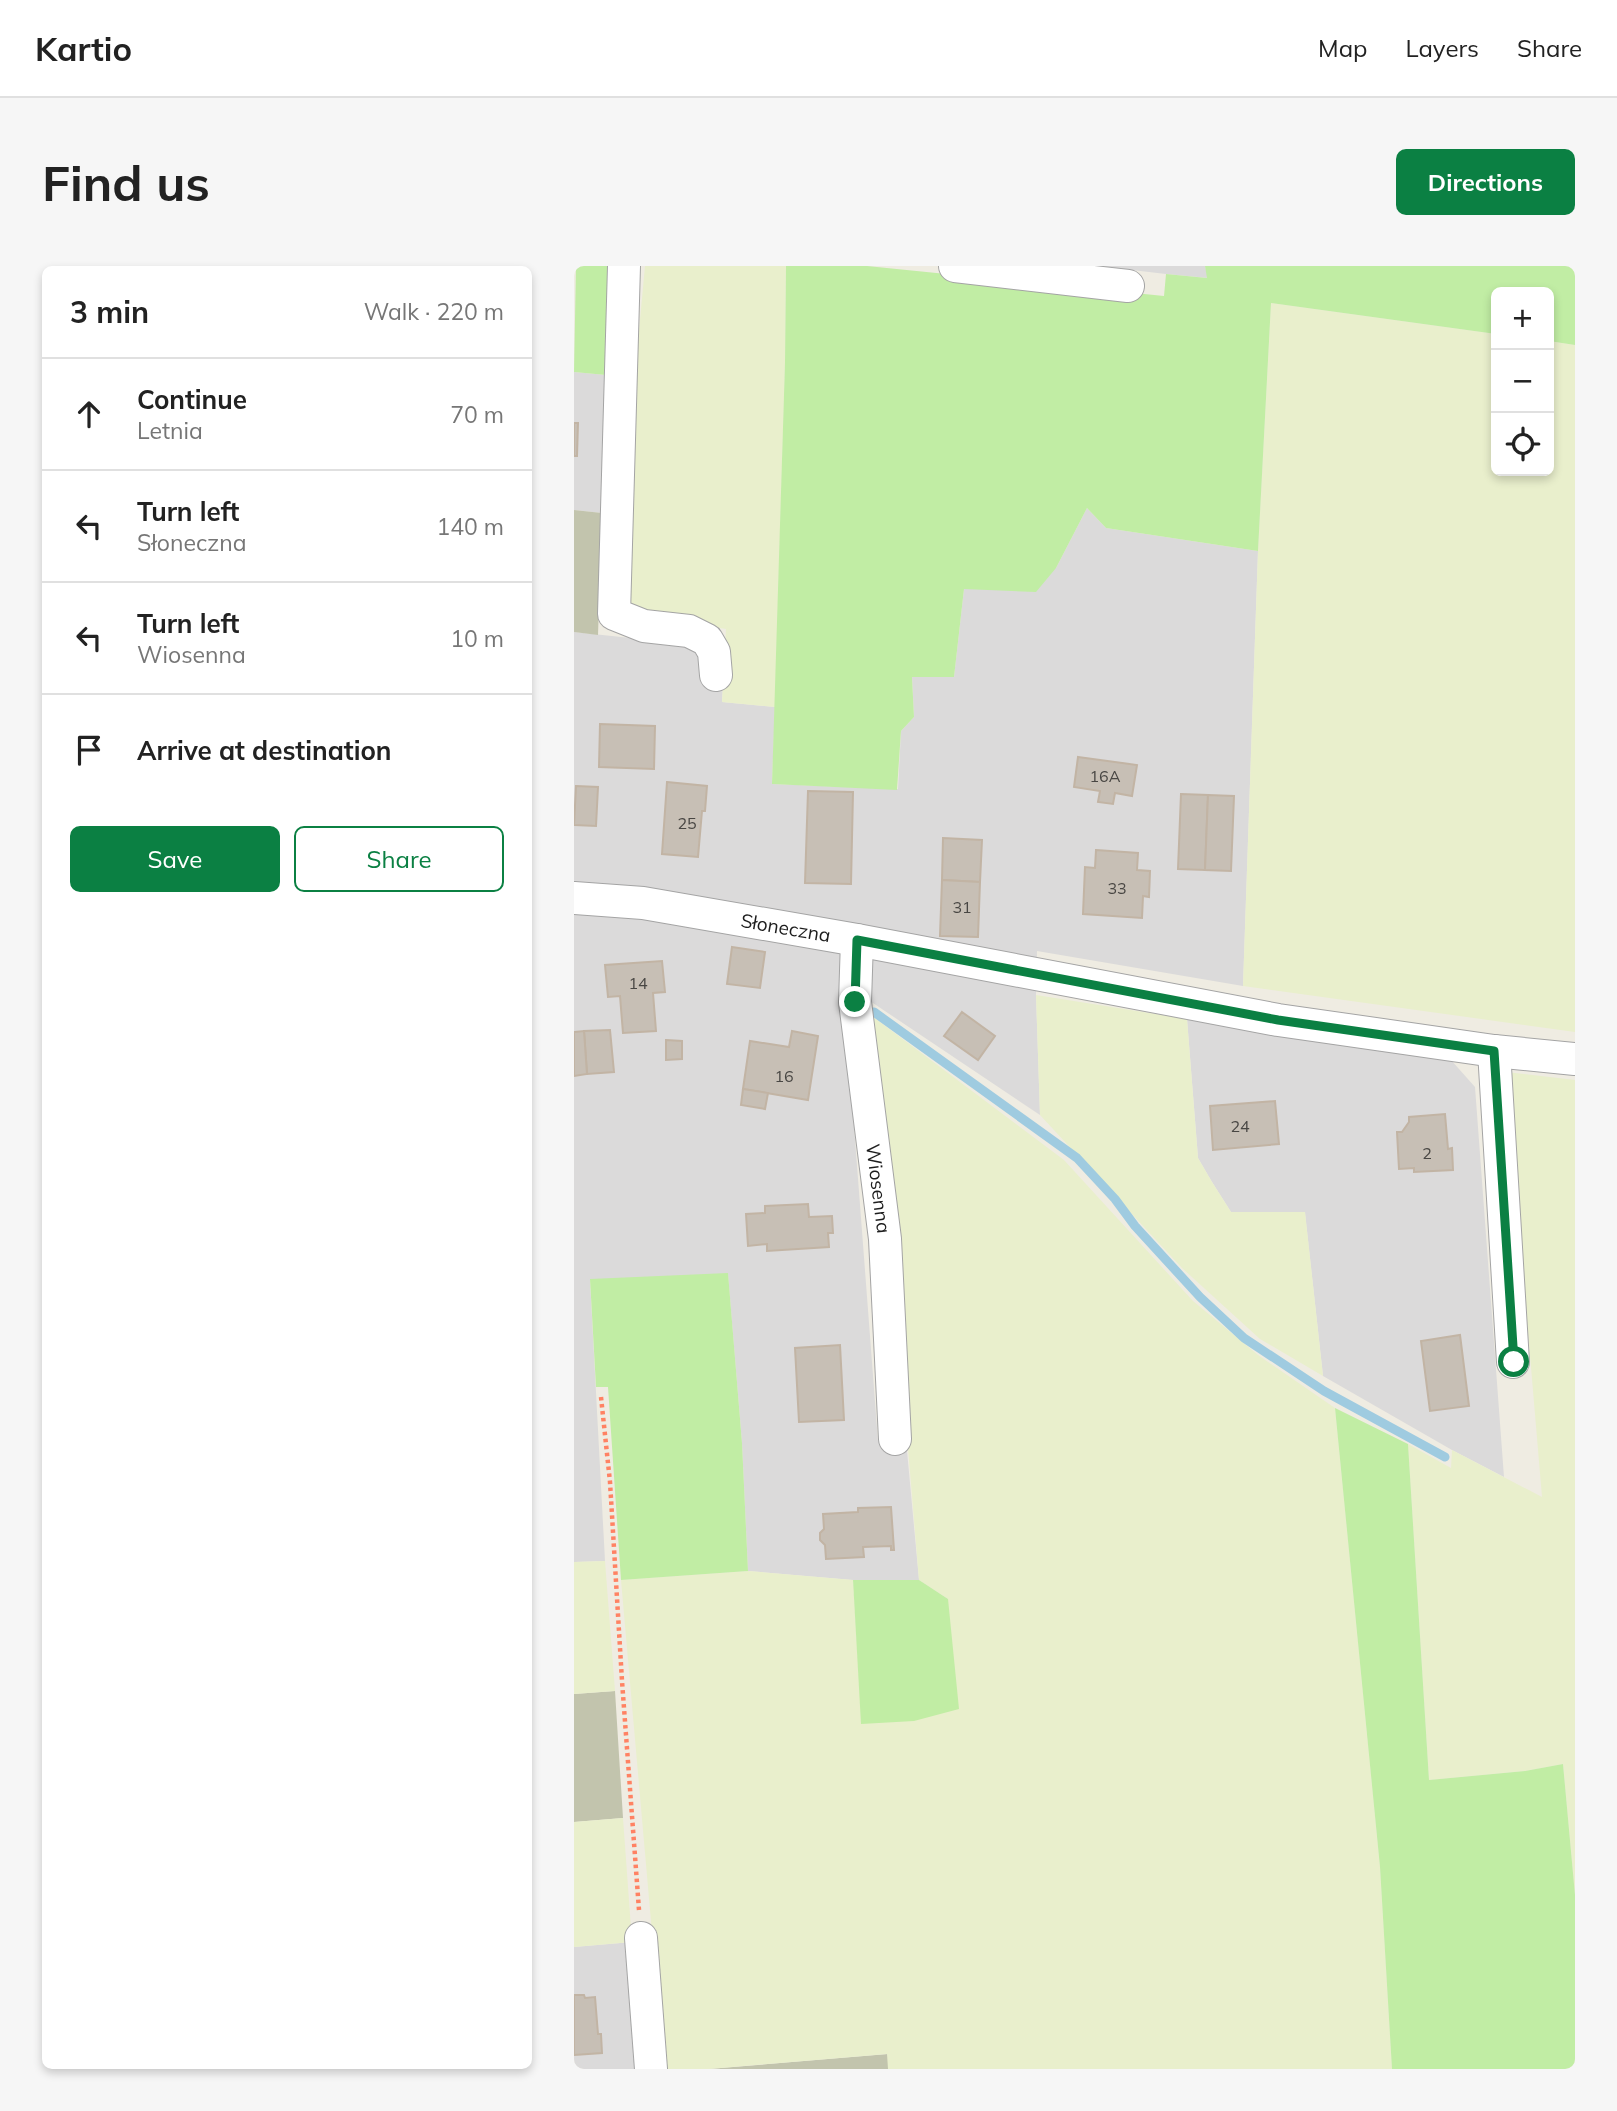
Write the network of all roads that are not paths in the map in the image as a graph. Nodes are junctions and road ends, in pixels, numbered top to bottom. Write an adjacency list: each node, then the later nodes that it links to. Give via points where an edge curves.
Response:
1 (624, 266): 4 (street, via 614,614 644,626 689,631 707,640 714,652)
2 (955, 266): 3 (street)
3 (1128, 286)
4 (716, 675)
5 (574, 898): 6 (street, Słoneczna, via 643,903)
6 (857, 940): 7 (street, Słoneczna, via 1278,1020); 10 (street, Wiosenna, via 855,1002 885,1238)
7 (1494, 1051): 8 (street, Słoneczna); 9 (street)
8 (1575, 1059)
9 (1514, 1362)
10 (895, 1439)
11 (641, 1938): 12 (street)
12 (651, 2069)

